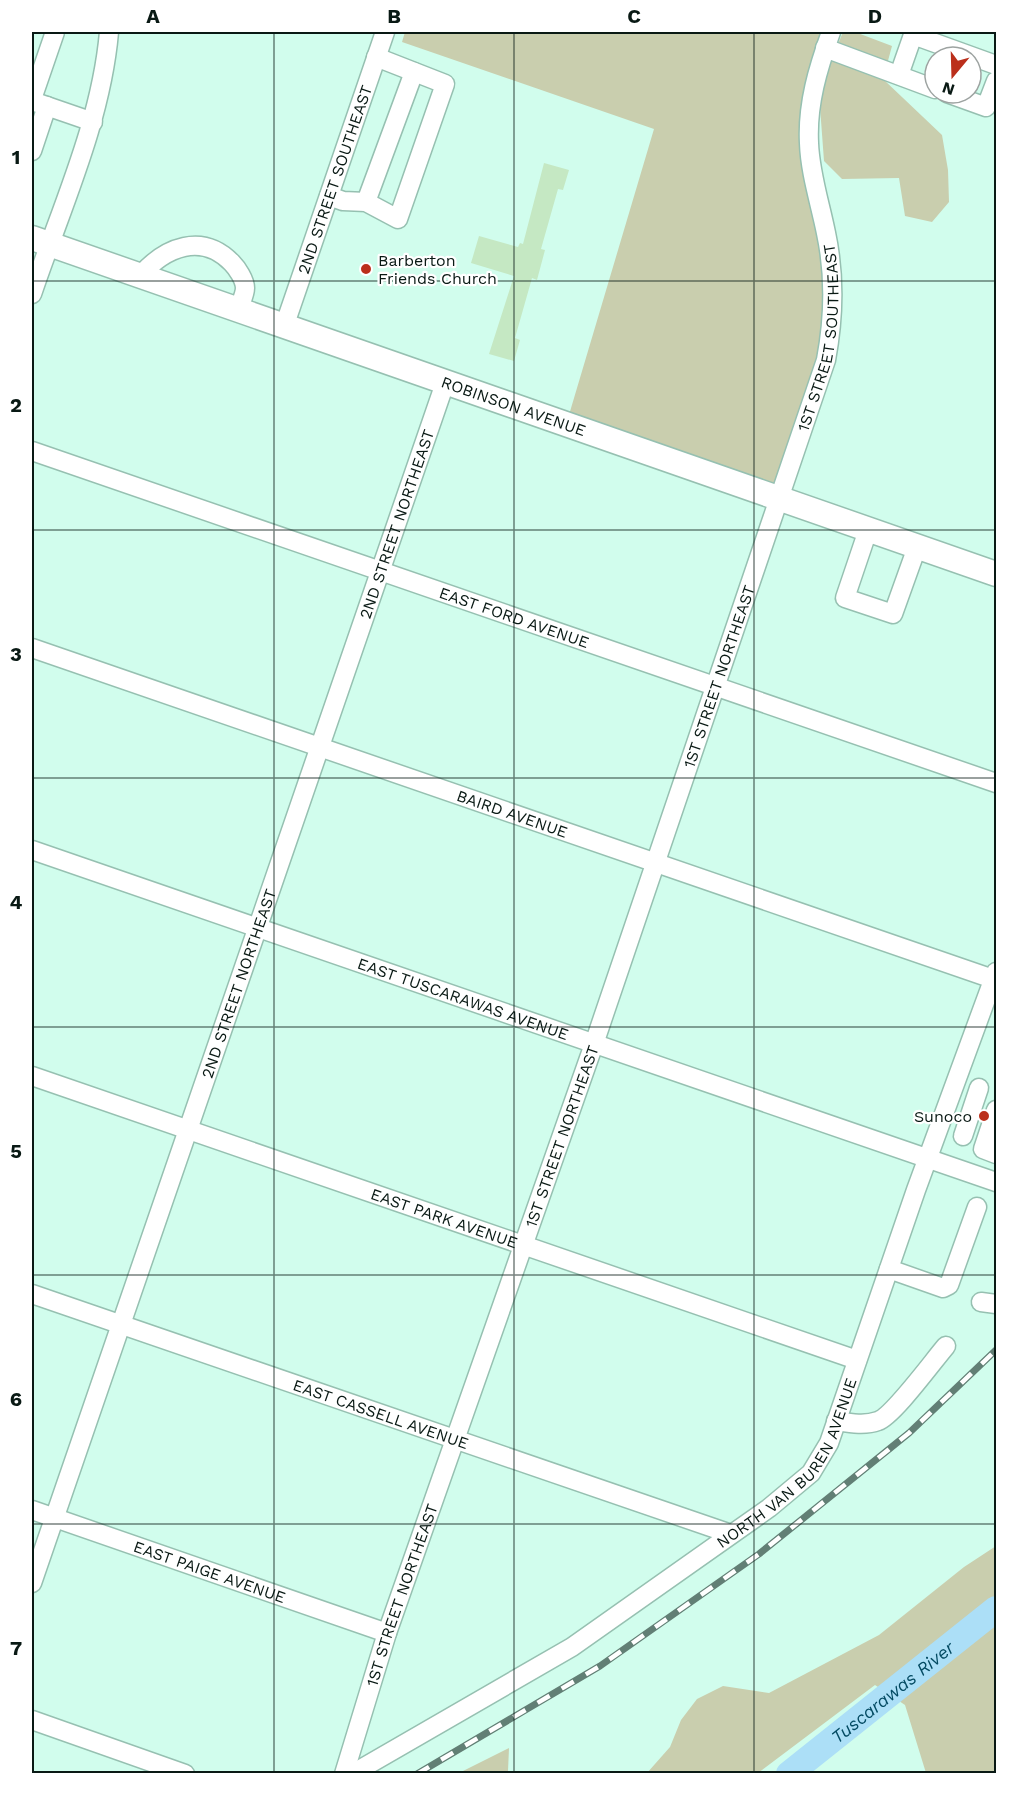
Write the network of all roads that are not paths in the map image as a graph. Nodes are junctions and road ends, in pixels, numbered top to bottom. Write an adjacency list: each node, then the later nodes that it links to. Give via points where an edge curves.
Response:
1 (56, 32): 7 (street)
2 (109, 32): 14 (street)
3 (385, 32): 5 (street, 2ND STREET SOUTHEAST)
4 (828, 40): 9 (street); 25 (street, 1ST STREET SOUTHEAST, via 810,107 809,145 833,270 831,334)
5 (376, 57): 8 (street); 16 (street, 2ND STREET SOUTHEAST)
6 (996, 65): 9 (street, via 913,35)
7 (36, 70): 12 (street)
8 (414, 72): 17 (street); 17 (street, via 445,84 398,219)
9 (899, 75): 11 (street)
10 (996, 81): 13 (street, via 986,107)
11 (923, 84)
12 (37, 102): 14 (street); 15 (street)
13 (980, 105)
14 (93, 122): 18 (street)
15 (32, 148)
16 (329, 196): 17 (street); 22 (street, 2ND STREET SOUTHEAST)
17 (366, 202)
18 (40, 241): 19 (main road, ROBINSON AVENUE); 20 (street)
19 (140, 276): 21 (main road, ROBINSON AVENUE); 21 (street, via 170,250 188,245 213,249 235,266 242,278 245,288)
20 (32, 294)
21 (238, 311): 22 (main road, ROBINSON AVENUE)
22 (284, 327): 23 (main road, ROBINSON AVENUE)
23 (445, 383): 25 (main road, ROBINSON AVENUE); 28 (street, 2ND STREET NORTHEAST)
24 (32, 451): 28 (street, EAST FORD AVENUE)
25 (781, 500): 26 (main road, ROBINSON AVENUE); 31 (street, 1ST STREET NORTHEAST)
26 (868, 530): 27 (main road, ROBINSON AVENUE); 27 (street, via 845,598 893,614)
27 (917, 547): 29 (main road, ROBINSON AVENUE)
28 (380, 571): 31 (street, EAST FORD AVENUE); 32 (street, 2ND STREET NORTHEAST)
29 (996, 574)
30 (32, 648): 32 (street, BAIRD AVENUE)
31 (716, 686): 33 (street, EAST FORD AVENUE); 35 (street, 1ST STREET NORTHEAST)
32 (319, 747): 35 (street, BAIRD AVENUE); 36 (street, 2ND STREET NORTHEAST)
33 (996, 783)
34 (32, 850): 36 (street, EAST TUSCARAWAS AVENUE)
35 (655, 862): 37 (street, BAIRD AVENUE); 38 (street, 1ST STREET NORTHEAST)
36 (257, 928): 38 (street, EAST TUSCARAWAS AVENUE); 45 (street, 2ND STREET NORTHEAST)
37 (996, 977): 40 (street, NORTH VAN BUREN AVENUE)
38 (594, 1044): 47 (street, EAST TUSCARAWAS AVENUE); 51 (street, 1ST STREET NORTHEAST)
39 (32, 1076): 45 (street, EAST PARK AVENUE)
40 (958, 1080): 41 (street); 44 (street, NORTH VAN BUREN AVENUE)
41 (979, 1088): 42 (street, via 991,1093); 46 (street)
42 (996, 1102)
43 (996, 1110): 46 (street)
44 (941, 1128): 46 (street); 47 (street, NORTH VAN BUREN AVENUE)
45 (186, 1129): 51 (street, EAST PARK AVENUE); 54 (street, 2ND STREET NORTHEAST)
46 (984, 1144): 48 (street)
47 (929, 1159): 48 (street, EAST TUSCARAWAS AVENUE); 52 (street, NORTH VAN BUREN AVENUE)
48 (967, 1172): 49 (street, EAST TUSCARAWAS AVENUE)
49 (996, 1182)
50 (977, 1207): 52 (street, via 949,1285 943,1288)
51 (522, 1245): 56 (street, EAST PARK AVENUE); 58 (street, 1ST STREET NORTHEAST)
52 (889, 1269): 56 (street, NORTH VAN BUREN AVENUE)
53 (32, 1294): 54 (street, EAST CASSELL AVENUE)
54 (120, 1324): 58 (street, EAST CASSELL AVENUE); 60 (street, 2ND STREET NORTHEAST)
55 (946, 1346): 57 (street, via 879,1421 854,1424)
56 (857, 1360): 57 (street, NORTH VAN BUREN AVENUE)
57 (836, 1420): 61 (street, NORTH VAN BUREN AVENUE, via 829,1443 812,1473)
58 (456, 1440): 61 (street, EAST CASSELL AVENUE); 63 (street, 1ST STREET NORTHEAST)
59 (32, 1510): 60 (street, EAST PAIGE AVENUE)
60 (55, 1518): 62 (street, 2ND STREET NORTHEAST); 63 (street, EAST PAIGE AVENUE)
61 (731, 1534): 67 (street, NORTH VAN BUREN AVENUE, via 564,1652)
62 (32, 1583)
63 (387, 1633): 66 (street, 1ST STREET NORTHEAST)
64 (32, 1720): 65 (street)
65 (185, 1773)
66 (344, 1773)
67 (352, 1773)

